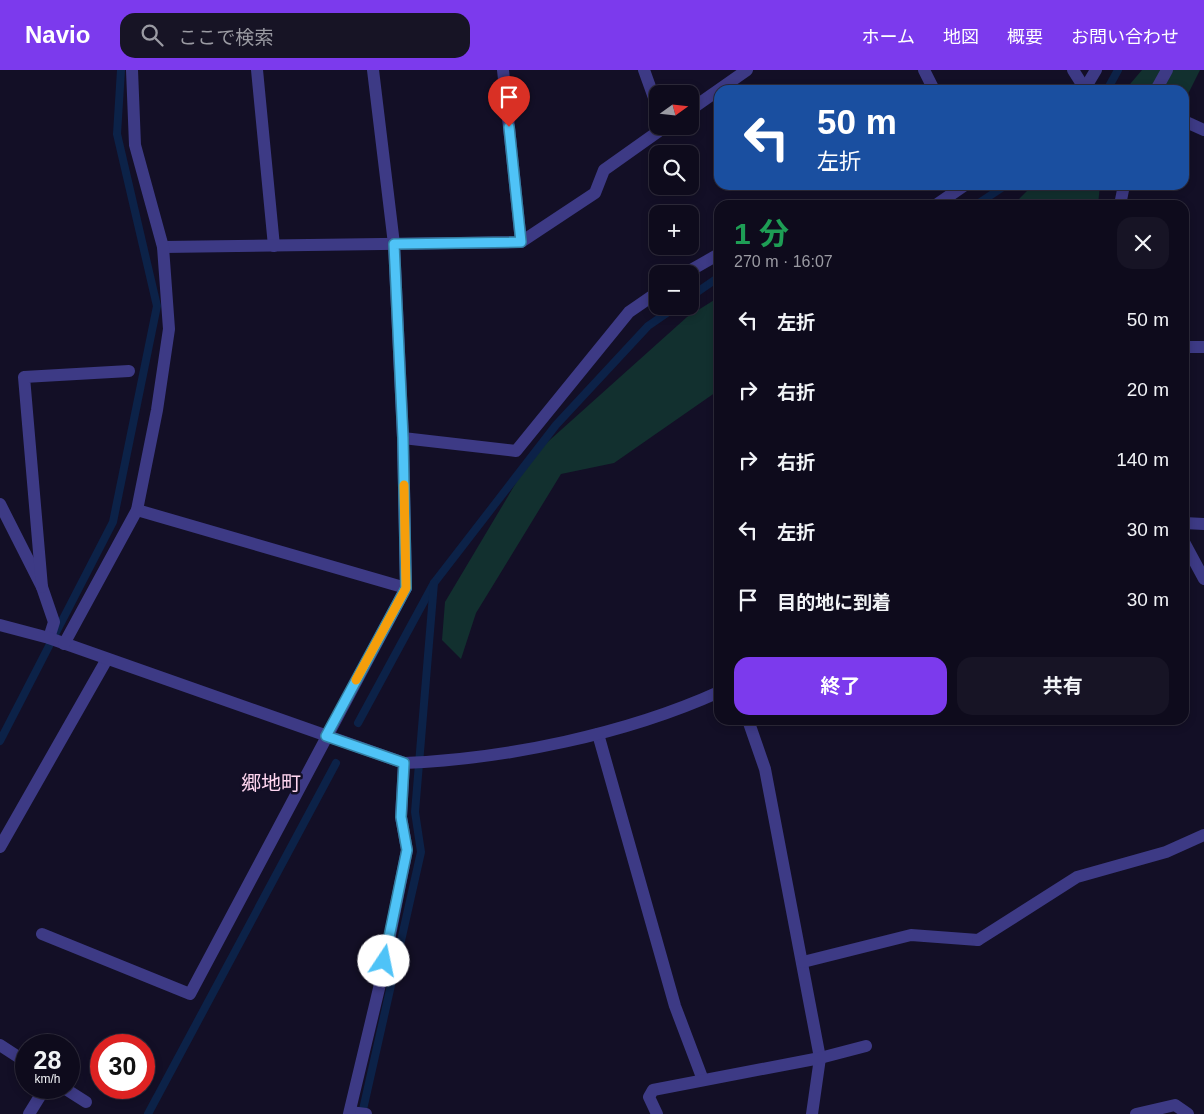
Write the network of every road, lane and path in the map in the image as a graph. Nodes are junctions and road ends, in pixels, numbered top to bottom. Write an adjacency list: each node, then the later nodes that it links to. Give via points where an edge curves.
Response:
1 (132, 70): 27 (street, via 135,145)
2 (257, 70): 26 (street)
3 (373, 70): 25 (street)
4 (503, 70): 24 (street)
5 (644, 70): 11 (street)
6 (747, 70): 12 (street)
7 (924, 70): 13 (street)
8 (1073, 70): 14 (street)
9 (1096, 70): 15 (street)
10 (1167, 70): 16 (street)
11 (649, 85)
12 (726, 85)
13 (932, 85)
14 (1082, 85)
15 (1088, 85)
16 (1159, 85)
17 (714, 93): 18 (street)
18 (699, 104)
19 (1189, 123): 20 (street)
20 (1204, 130)
21 (654, 135): 24 (street, via 604,170 595,193)
22 (958, 190): 23 (street)
23 (943, 200)
24 (521, 242): 25 (street)
25 (394, 244): 26 (street); 34 (street)
26 (274, 246): 27 (street)
27 (163, 247): 36 (street, via 169,329)
28 (714, 257): 29 (street)
29 (699, 265)
30 (649, 298): 34 (street, via 629,312 516,451)
31 (1189, 347): 32 (street)
32 (1204, 347)
33 (129, 371): 41 (street, via 24,377)
34 (403, 438): 42 (street)
35 (0, 504): 41 (street)
36 (137, 510): 42 (street); 45 (street)
37 (1189, 523): 38 (street)
38 (1204, 524)
39 (1189, 551): 40 (street)
40 (1204, 579)
41 (42, 587): 44 (street, via 54,622)
42 (406, 588): 50 (street)
43 (0, 625): 44 (street)
44 (49, 638): 45 (street)
45 (63, 643): 46 (street)
46 (107, 659): 50 (street); 53 (street)
47 (714, 694): 49 (street, via 675,711)
48 (750, 725): 55 (street, via 765,769)
49 (598, 734): 51 (street, via 478,756); 60 (street, via 674,1006)
50 (326, 736): 51 (street); 54 (street, via 190,994)
51 (405, 763): 64 (street, via 401,817 407,850)
52 (1204, 835): 55 (street, via 1166,852 1077,877 978,940 912,934)
53 (0, 847)
54 (42, 934)
55 (803, 962): 59 (street)
56 (0, 1045): 58 (street)
57 (866, 1046): 59 (street)
58 (15, 1055)
59 (820, 1058): 60 (street); 68 (street)
60 (702, 1080): 67 (street, via 653,1090 649,1097)
61 (80, 1098): 63 (street)
62 (38, 1099): 65 (street)
63 (86, 1102)
64 (350, 1113): 66 (street)
65 (28, 1114)
66 (366, 1114)
67 (657, 1114)
68 (812, 1114)
69 (1136, 1114): 70 (street, via 1175,1105)
70 (1188, 1114)

